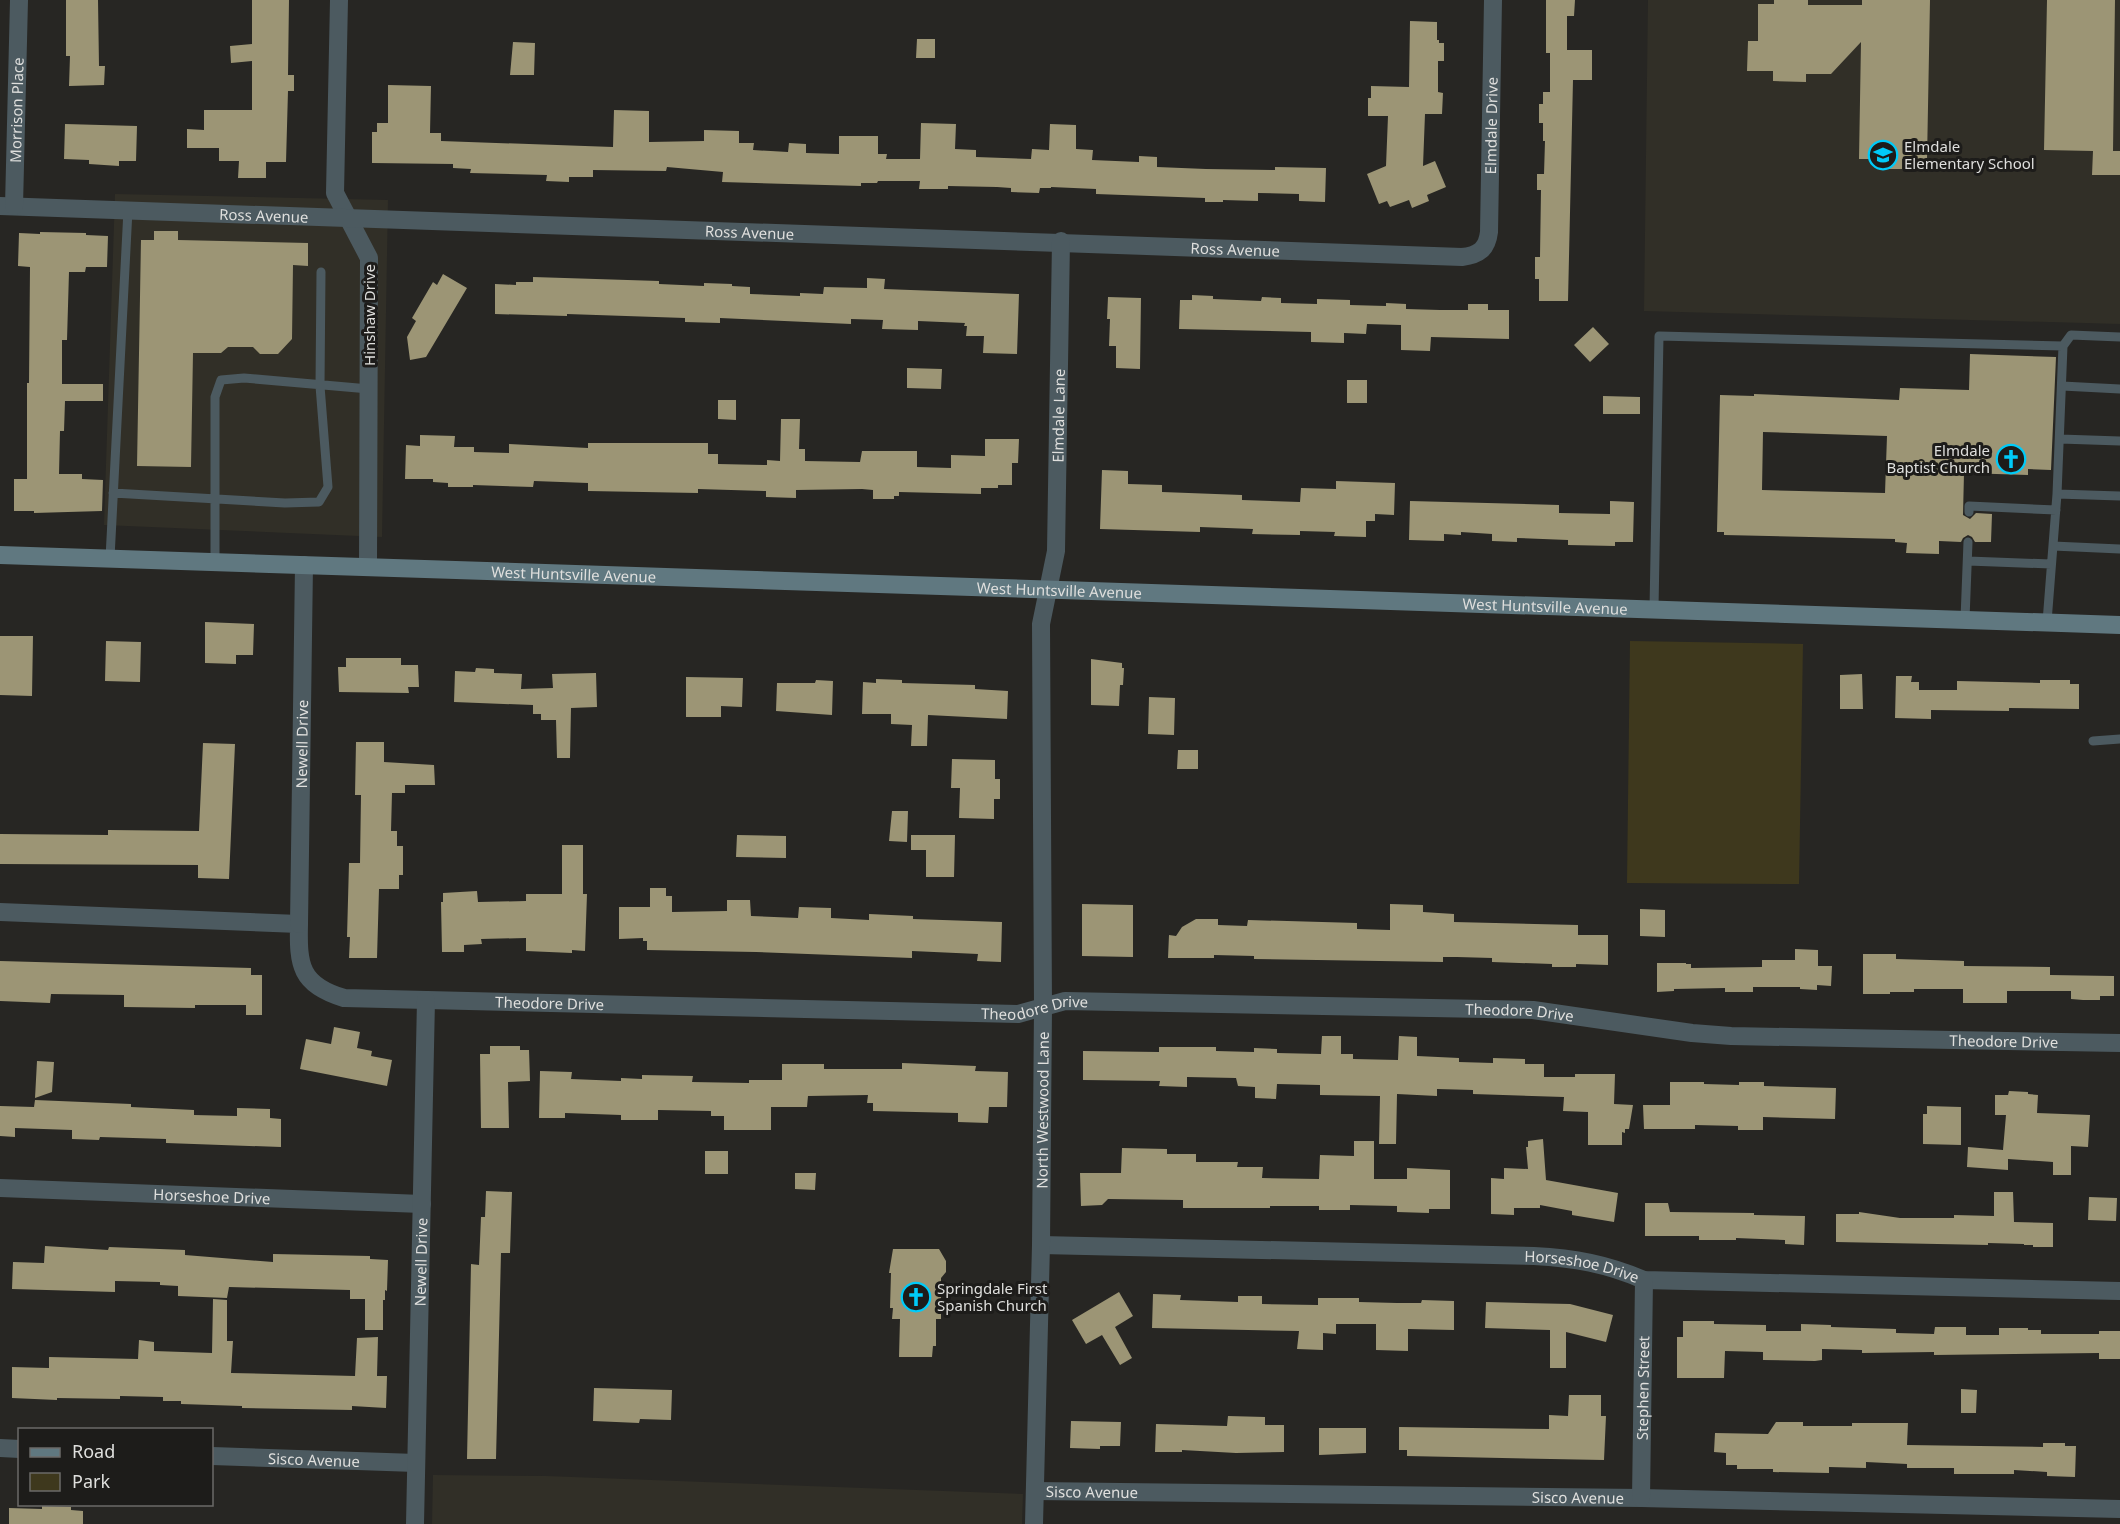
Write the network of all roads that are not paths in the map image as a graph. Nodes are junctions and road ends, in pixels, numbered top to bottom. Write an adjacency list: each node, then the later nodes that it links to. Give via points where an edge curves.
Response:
1 (19, 0): 4 (street, Morrison Place)
2 (339, 0): 6 (street, Hinshaw Drive, via 334,193)
3 (1493, 0): 8 (street, Elmdale Drive, via 1490,232)
4 (7, 206): 5 (street, Ross Avenue)
5 (128, 210): 6 (street, Ross Avenue); 18 (lane)
6 (348, 218): 7 (street, Ross Avenue); 14 (street, Hinshaw Drive, via 369,258)
7 (1061, 241): 8 (street, Ross Avenue, via 1462,257); 34 (street, Elmdale Lane, via 1056,551)
8 (1483, 250)
9 (321, 272): 12 (lane)
10 (2120, 337): 11 (lane, via 2070,335)
11 (2063, 346): 13 (lane); 35 (lane, via 1659,336)
12 (320, 386): 14 (lane); 21 (lane, via 244,378 221,380 215,397); 21 (lane, via 328,488 319,502)
13 (2062, 386): 15 (lane); 16 (lane)
14 (369, 388): 33 (street, Hinshaw Drive)
15 (2120, 388)
16 (2060, 439): 17 (lane); 19 (lane)
17 (2120, 441)
18 (113, 493): 21 (lane); 28 (lane)
19 (2057, 494): 20 (lane); 23 (lane)
20 (2120, 496)
21 (215, 499): 30 (lane)
22 (1969, 509): 23 (lane)
23 (2056, 510): 25 (lane)
24 (1968, 542): 29 (lane)
25 (2053, 546): 26 (lane); 31 (lane)
26 (2120, 549)
27 (0, 555): 28 (main road, West Huntsville Avenue)
28 (110, 558): 30 (main road, West Huntsville Avenue)
29 (1968, 561): 31 (lane); 36 (lane)
30 (215, 562): 32 (main road, West Huntsville Avenue)
31 (2051, 564): 37 (lane)
32 (304, 565): 33 (main road, West Huntsville Avenue); 42 (street, Newell Drive)
33 (368, 567): 34 (main road, West Huntsville Avenue)
34 (1049, 589): 35 (main road, West Huntsville Avenue); 44 (street, North Westwood Lane, via 1041,624)
35 (1654, 609): 36 (main road, West Huntsville Avenue)
36 (1965, 620): 37 (main road, West Huntsville Avenue)
37 (2047, 622): 38 (main road, West Huntsville Avenue)
38 (2120, 625)
39 (2120, 739): 40 (lane)
40 (2093, 741)
41 (0, 912): 42 (street)
42 (299, 924): 43 (street, Theodore Drive, via 303,971 314,986 344,998)
43 (426, 1000): 44 (street, Theodore Drive, via 1018,1014); 47 (street, Newell Drive)
44 (1043, 1007): 45 (street, Theodore Drive, via 1065,1000 1533,1010 1731,1036); 48 (street, North Westwood Lane)
45 (2120, 1043)
46 (0, 1188): 47 (street, Horseshoe Drive)
47 (422, 1204): 54 (street, Newell Drive)
48 (1041, 1245): 49 (street, Horseshoe Drive, via 1574,1258 1620,1269); 55 (street, North Westwood Lane)
49 (1644, 1280): 50 (street, Horseshoe Drive); 56 (street, Stephen Street)
50 (2120, 1291)
51 (0, 1448): 52 (street)
52 (18, 1449)
53 (213, 1456): 54 (street, Sisco Avenue)
54 (416, 1463): 58 (street, Newell Drive)
55 (1035, 1491): 56 (street, Sisco Avenue); 59 (street, North Westwood Lane)
56 (1641, 1498): 57 (street, Sisco Avenue)
57 (2120, 1509)
58 (415, 1524)
59 (1034, 1524)

